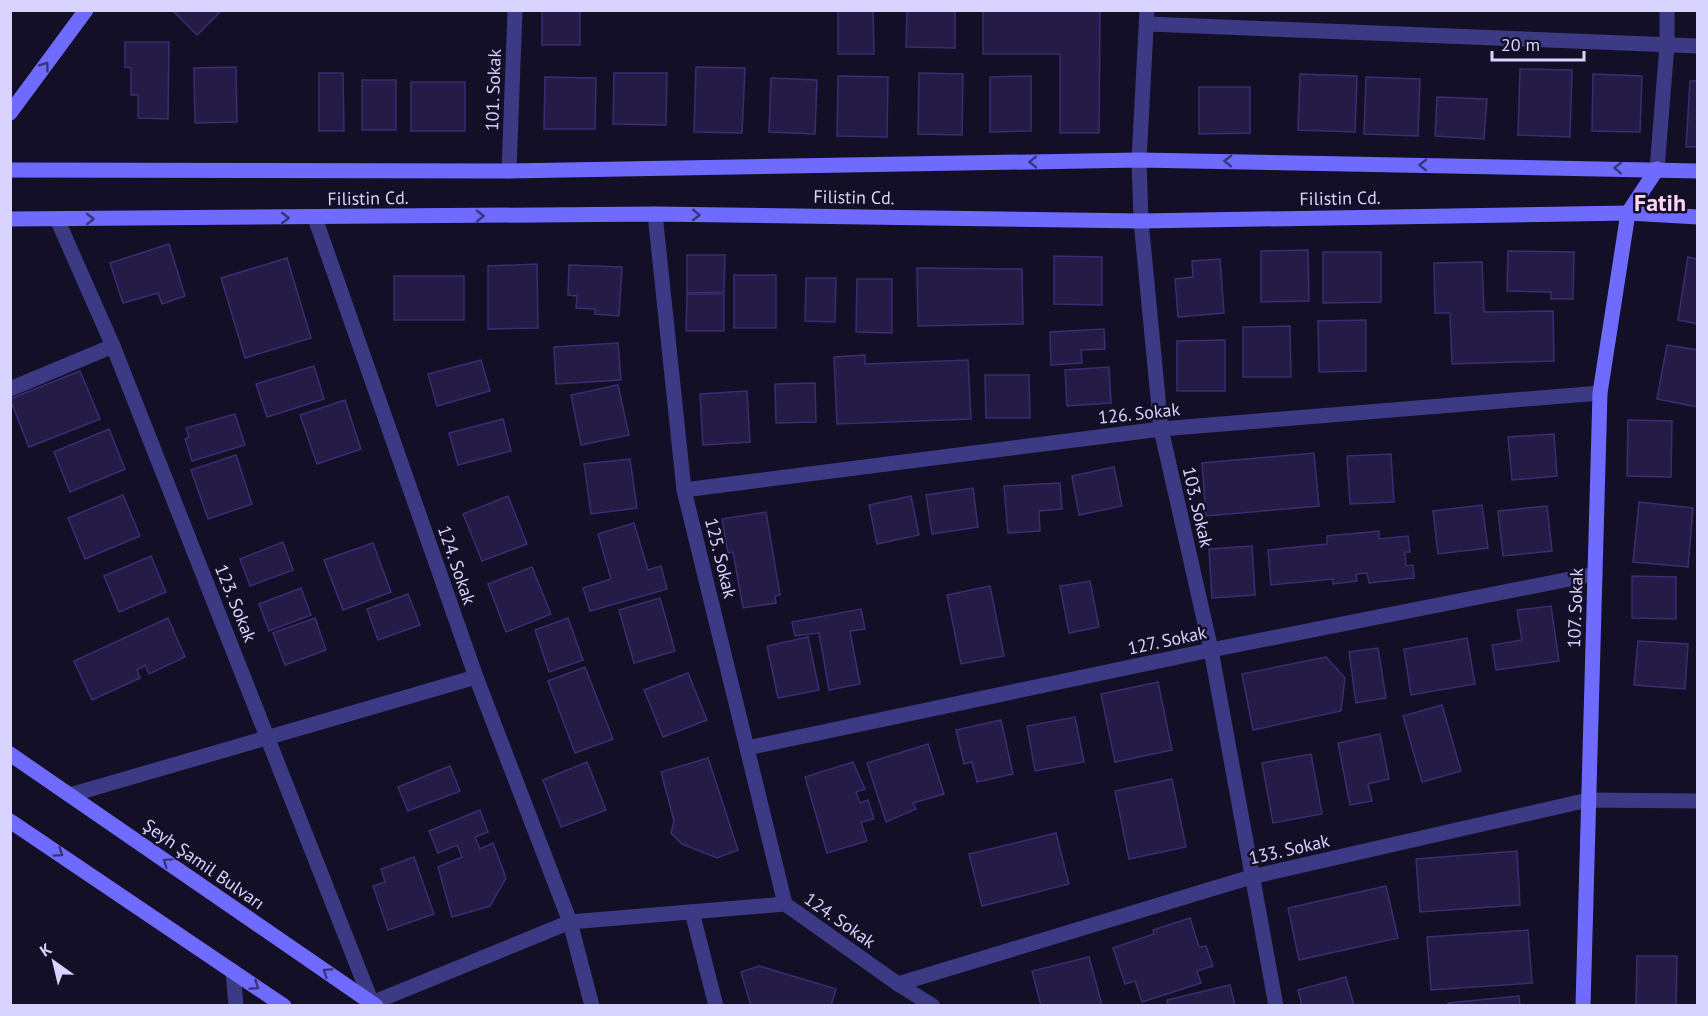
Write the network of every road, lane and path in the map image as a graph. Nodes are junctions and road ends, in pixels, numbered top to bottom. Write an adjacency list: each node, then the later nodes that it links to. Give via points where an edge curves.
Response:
1 (86, 10): 7 (main road, one-way to 1)
2 (515, 10): 11 (street, 101. Sokak)
3 (1667, 10): 5 (street)
4 (1148, 17): 5 (street); 8 (street, 103. Sokak)
5 (1667, 45): 6 (street); 9 (street)
6 (1698, 46)
7 (10, 113)
8 (1139, 160): 9 (main road, Filistin Cd., one-way to 8); 11 (main road, Filistin Cd., one-way to 11); 19 (street, 103. Sokak)
9 (1657, 169): 12 (main road, Filistin Cd.); 13 (main road)
10 (10, 170): 11 (main road, Filistin Cd.)
11 (509, 171)
12 (1698, 171)
13 (1628, 213): 15 (main road, Filistin Cd.); 19 (main road, Filistin Cd.); 22 (main road, 107. Sokak)
14 (655, 214): 16 (main road, Filistin Cd., one-way to 14); 19 (main road, Filistin Cd., one-way to 19); 24 (street, 125. Sokak)
15 (1698, 217)
16 (315, 218): 18 (main road, Filistin Cd., one-way to 16); 27 (street, 124. Sokak)
17 (10, 219): 18 (main road, Filistin Cd.)
18 (57, 219): 20 (street, 123. Sokak)
19 (1141, 221): 23 (street, 103. Sokak)
20 (113, 346): 21 (street); 28 (street, 123. Sokak)
21 (10, 390)
22 (1600, 393): 23 (street, 126. Sokak); 25 (main road, 107. Sokak)
23 (1161, 429): 24 (street, 126. Sokak); 26 (street, 103. Sokak)
24 (684, 490): 29 (street, 125. Sokak)
25 (1595, 574): 26 (street, 127. Sokak); 32 (main road, 107. Sokak)
26 (1211, 650): 29 (street, 127. Sokak); 35 (street, 103. Sokak)
27 (476, 677): 28 (street); 38 (street, 124. Sokak)
28 (268, 735): 31 (street); 41 (street, 123. Sokak)
29 (747, 748): 36 (street, 125. Sokak)
30 (10, 754): 31 (main road, Şeyh Şamil Bulvarı)
31 (70, 795): 41 (main road, Şeyh Şamil Bulvarı, one-way to 31)
32 (1588, 800): 33 (street, 133. Sokak); 35 (street, 133. Sokak); 48 (main road, 107. Sokak)
33 (1698, 801)
34 (10, 820): 39 (main road, one-way to 39)
35 (1251, 877): 40 (street, 133. Sokak); 47 (street, 103. Sokak)
36 (785, 904): 37 (street, 124. Sokak); 40 (street, 124. Sokak)
37 (692, 912): 38 (street, 124. Sokak); 45 (street)
38 (570, 922): 41 (street, 124. Sokak); 44 (street, 124. Sokak)
39 (233, 971): 42 (street); 43 (main road, one-way to 43)
40 (898, 984): 46 (street, 124. Sokak)
41 (374, 1004)
42 (236, 1005)
43 (284, 1005)
44 (592, 1005)
45 (716, 1005)
46 (933, 1005)
47 (1276, 1005)
48 (1583, 1005)

